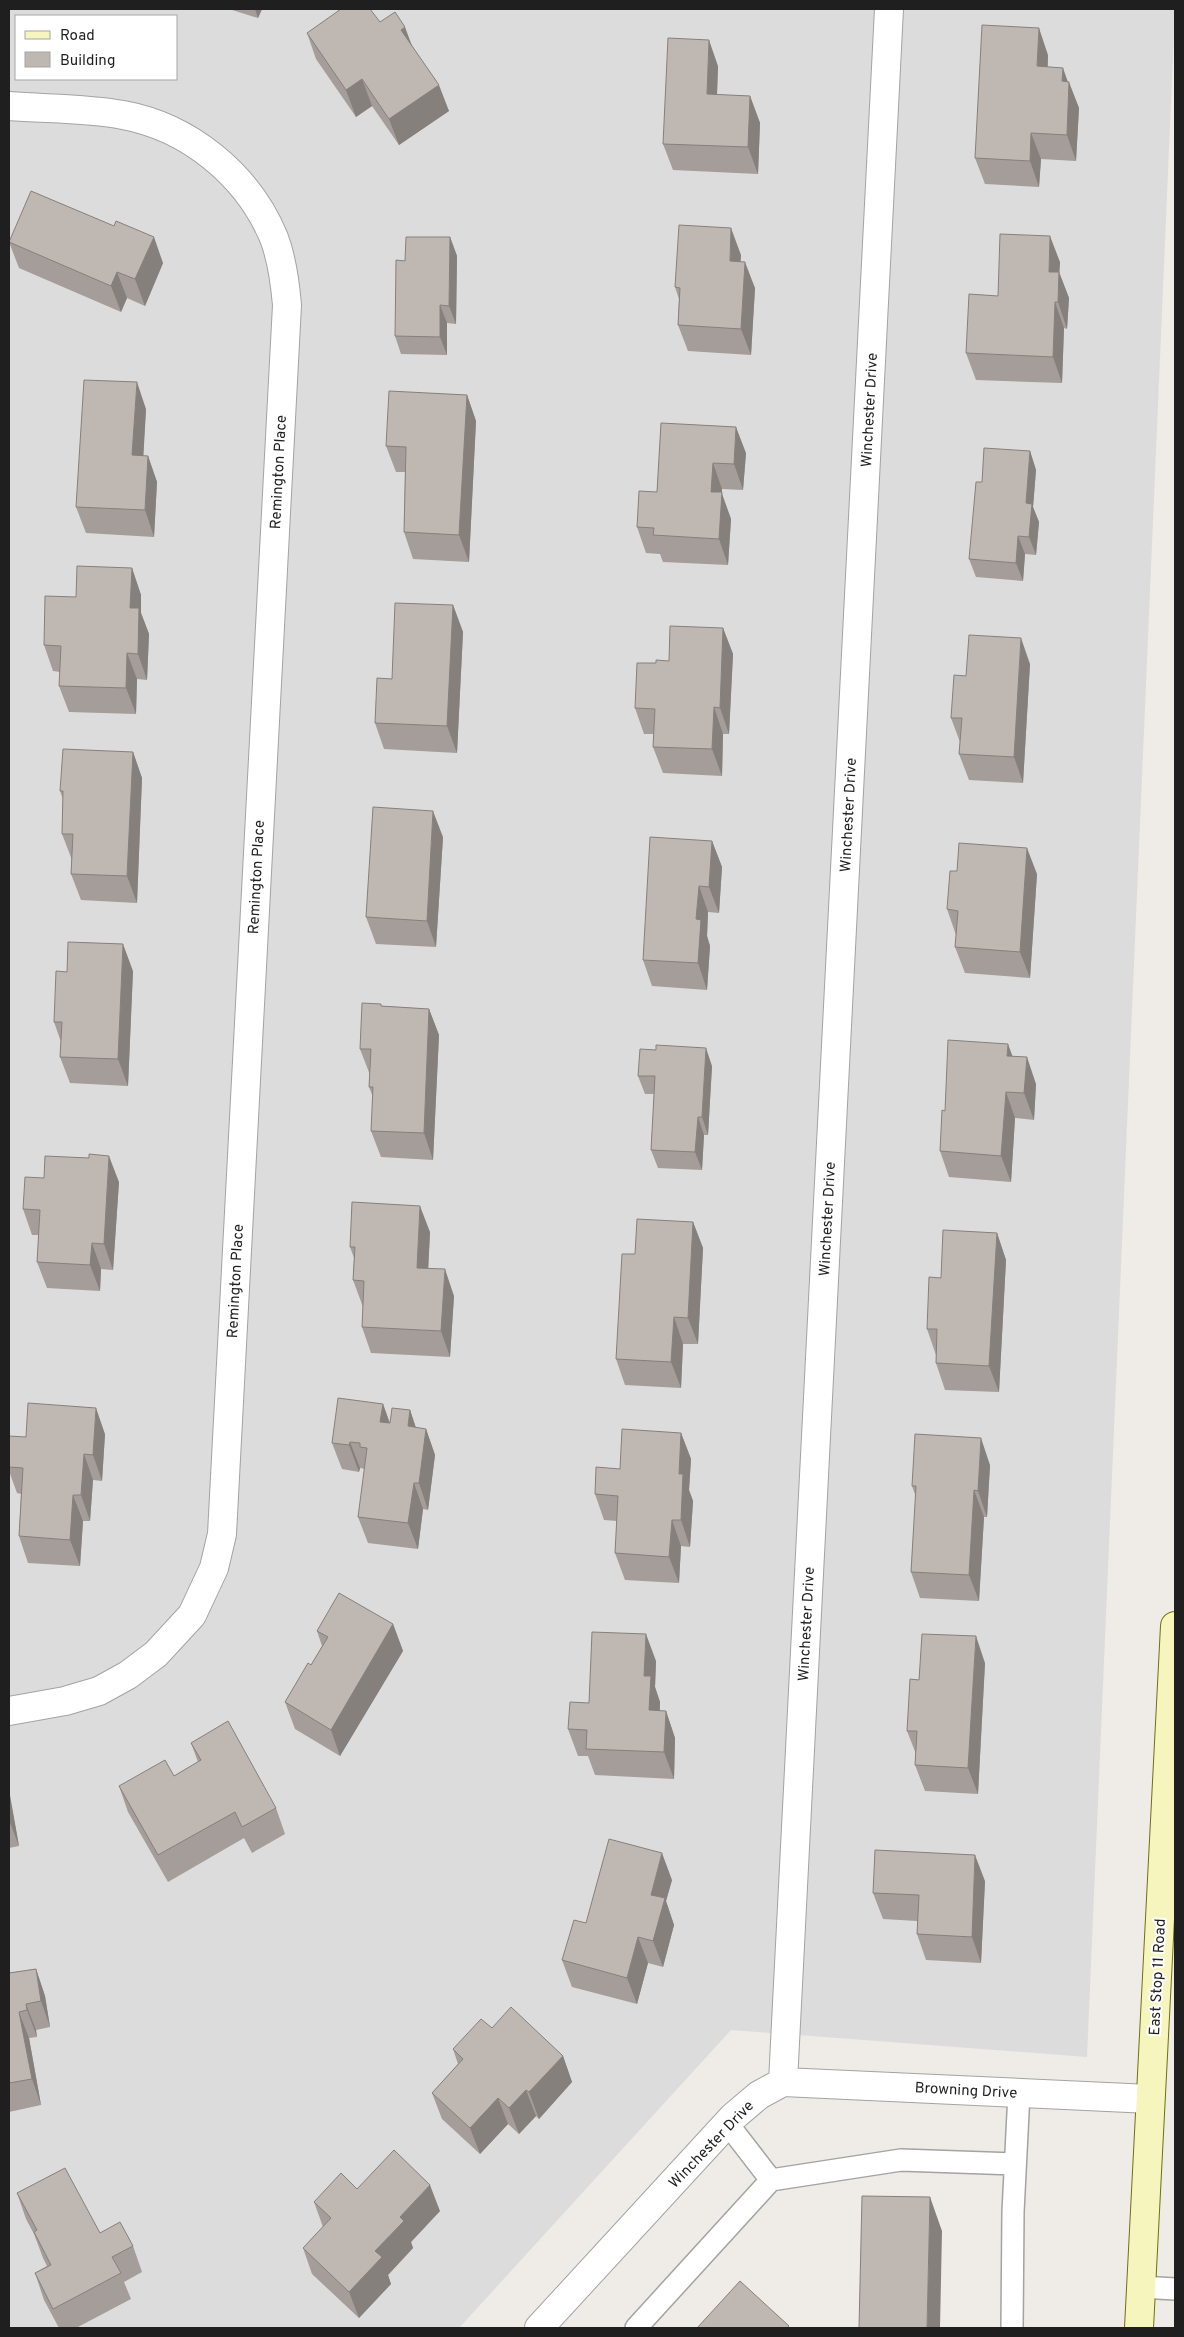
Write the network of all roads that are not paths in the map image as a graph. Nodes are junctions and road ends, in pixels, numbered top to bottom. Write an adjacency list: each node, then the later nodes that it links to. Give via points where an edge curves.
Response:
1 (889, 9): 5 (street, Winchester Drive)
2 (9, 106): 4 (street, Remington Place, via 123,115 171,130 200,147 240,181 267,223 284,272 287,305 222,1534 214,1568 192,1615 156,1654 99,1691)
3 (1175, 1626): 7 (main road, East Stop 11 Road)
4 (9, 1711)
5 (782, 2082): 6 (street, Browning Drive); 8 (street, Winchester Drive, via 748,2103)
6 (1019, 2093): 7 (street, Browning Drive); 9 (lane)
7 (1150, 2099): 11 (main road, East Stop 11 Road)
8 (727, 2123): 10 (lane); 13 (street, Winchester Drive)
9 (1015, 2164): 10 (lane, via 901,2160); 15 (lane)
10 (771, 2180): 14 (lane)
11 (1141, 2287): 12 (lane); 16 (main road, East Stop 11 Road)
12 (1175, 2289)
13 (539, 2328)
14 (636, 2328)
15 (1012, 2328)
16 (1139, 2328)

